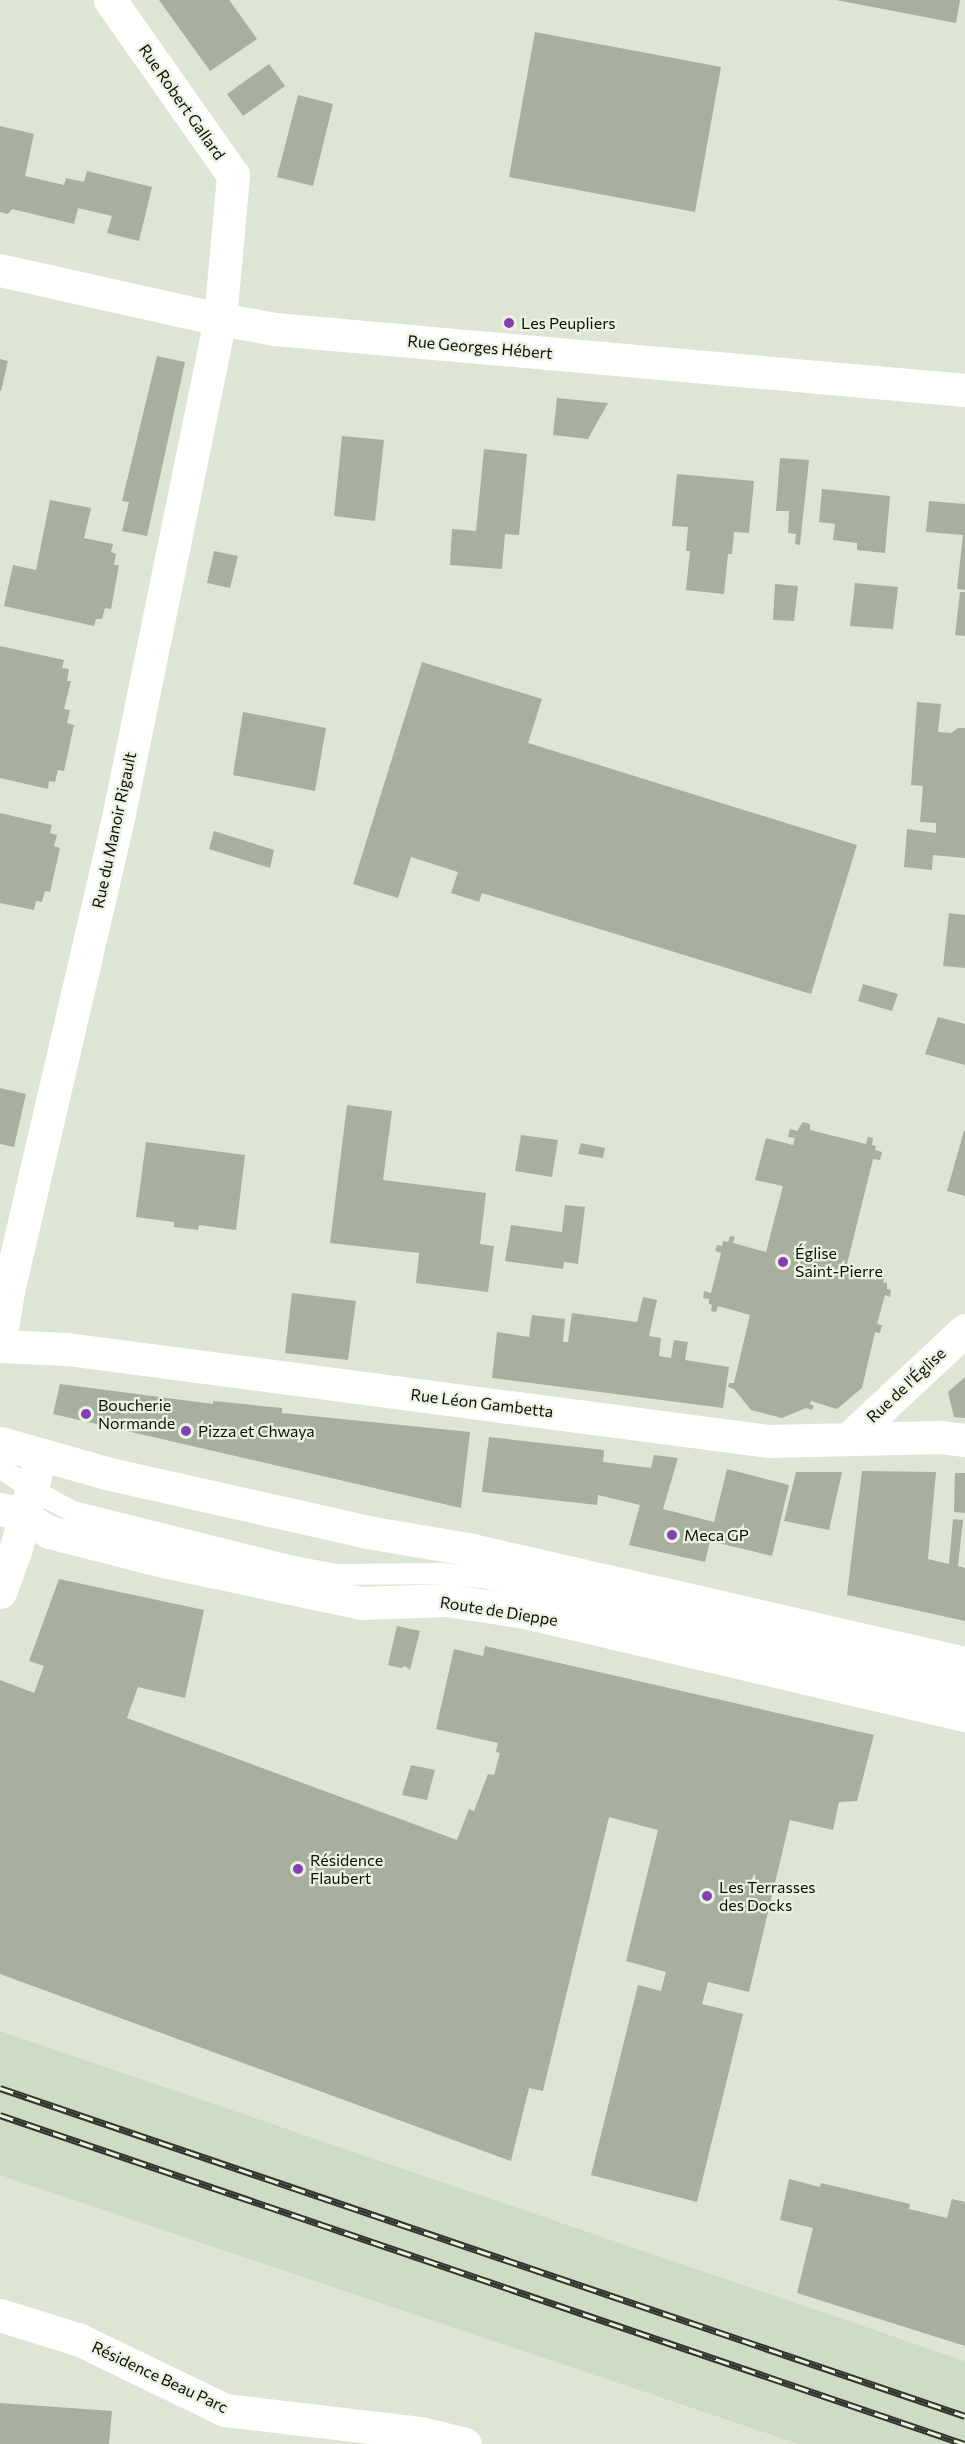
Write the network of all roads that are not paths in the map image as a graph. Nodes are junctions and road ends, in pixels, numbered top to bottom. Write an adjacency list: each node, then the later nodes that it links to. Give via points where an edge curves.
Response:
1 (110, 0): 3 (street, Rue Robert Gallard, via 233,175)
2 (0, 270): 3 (street, Rue Georges Hébert)
3 (220, 319): 4 (street, Rue Georges Hébert, via 275,328); 6 (street, Rue du Manoir Rigault, via 118,813)
4 (965, 390)
5 (965, 1330): 8 (street, Rue de l'Église)
6 (0, 1340)
7 (0, 1346): 8 (street, Rue Léon Gambetta, via 67,1349 769,1441)
8 (848, 1439): 9 (street, Rue Léon Gambetta)
9 (965, 1440)
10 (0, 1443): 11 (street)
11 (41, 1454): 13 (street); 15 (street, via 106,1473 367,1532 468,1549)
12 (0, 1467): 13 (lane)
13 (14, 1506): 14 (street); 16 (lane, via 72,1511 336,1574 439,1573 482,1577); 17 (street, Route de Dieppe, via 49,1532 154,1558 361,1603 446,1600 525,1612)
14 (0, 1592)
15 (965, 1663)
16 (965, 1689)
17 (965, 1715)
18 (0, 2315): 19 (street, Résidence Beau Parc, via 80,2340 225,2410 420,2433)
19 (465, 2444)

